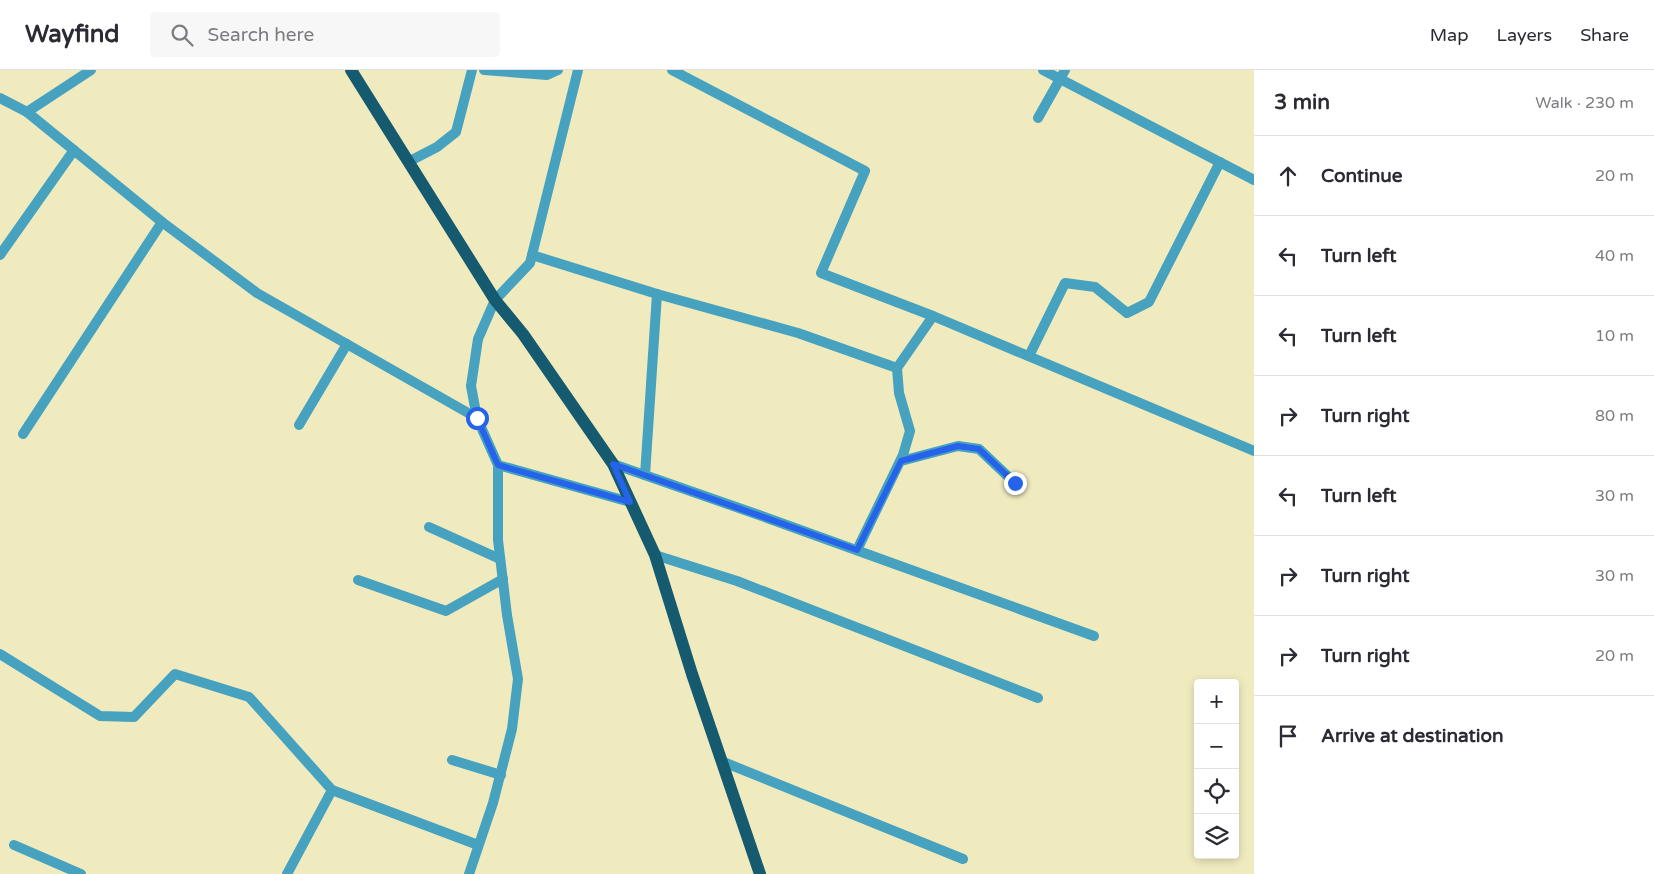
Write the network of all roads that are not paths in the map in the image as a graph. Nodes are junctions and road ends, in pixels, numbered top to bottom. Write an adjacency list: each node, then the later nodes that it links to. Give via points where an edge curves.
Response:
1 (91, 70): 11 (street)
2 (351, 70): 14 (main road)
3 (472, 70): 14 (street, via 456,132 437,147)
4 (484, 70): 5 (street, via 547,75)
5 (558, 70)
6 (578, 70): 19 (street)
7 (672, 70): 22 (street, via 864,171 821,273)
8 (1043, 70): 9 (street)
9 (1063, 75): 12 (street); 15 (street)
10 (0, 98): 11 (street)
11 (27, 112): 13 (street)
12 (1038, 118)
13 (74, 150): 17 (street); 18 (street)
14 (408, 162): 21 (main road)
15 (1220, 162): 16 (street); 24 (street, via 1149,302 1126,313 1095,287 1065,283)
16 (1254, 180)
17 (162, 222): 23 (street, via 258,293); 28 (street)
18 (0, 255)
19 (532, 255): 20 (street); 21 (street, via 530,263)
20 (657, 294): 25 (street, via 798,334); 33 (street)
21 (495, 300): 26 (street, via 478,339 471,386); 31 (main road, via 523,334)
22 (933, 316): 24 (street); 25 (street)
23 (347, 344): 26 (street); 27 (street)
24 (1029, 356): 29 (street)
25 (897, 368): 30 (street, via 910,431)
26 (477, 418): 32 (street)
27 (299, 425)
28 (22, 434)
29 (1254, 451)
30 (901, 461): 34 (street, via 958,446 979,449); 37 (street)
31 (613, 464): 33 (street); 35 (main road)
32 (498, 465): 35 (street); 39 (street)
33 (645, 475): 37 (street)
34 (1015, 483)
35 (630, 502): 38 (main road)
36 (429, 527): 39 (street)
37 (857, 550): 42 (street)
38 (655, 555): 44 (street, via 737,581); 46 (main road)
39 (500, 559): 40 (street)
40 (503, 579): 41 (street, via 446,611); 47 (street, via 518,679 512,729)
41 (358, 580)
42 (1094, 636)
43 (0, 654): 48 (street, via 100,716 134,717 175,674 250,697)
44 (1038, 698)
45 (452, 760): 47 (street)
46 (721, 761): 51 (street); 55 (main road)
47 (500, 774): 50 (street)
48 (332, 790): 50 (street); 53 (street)
49 (14, 845): 52 (street)
50 (478, 845): 54 (street)
51 (963, 859)
52 (81, 874)
53 (287, 874)
54 (468, 874)
55 (760, 874)

